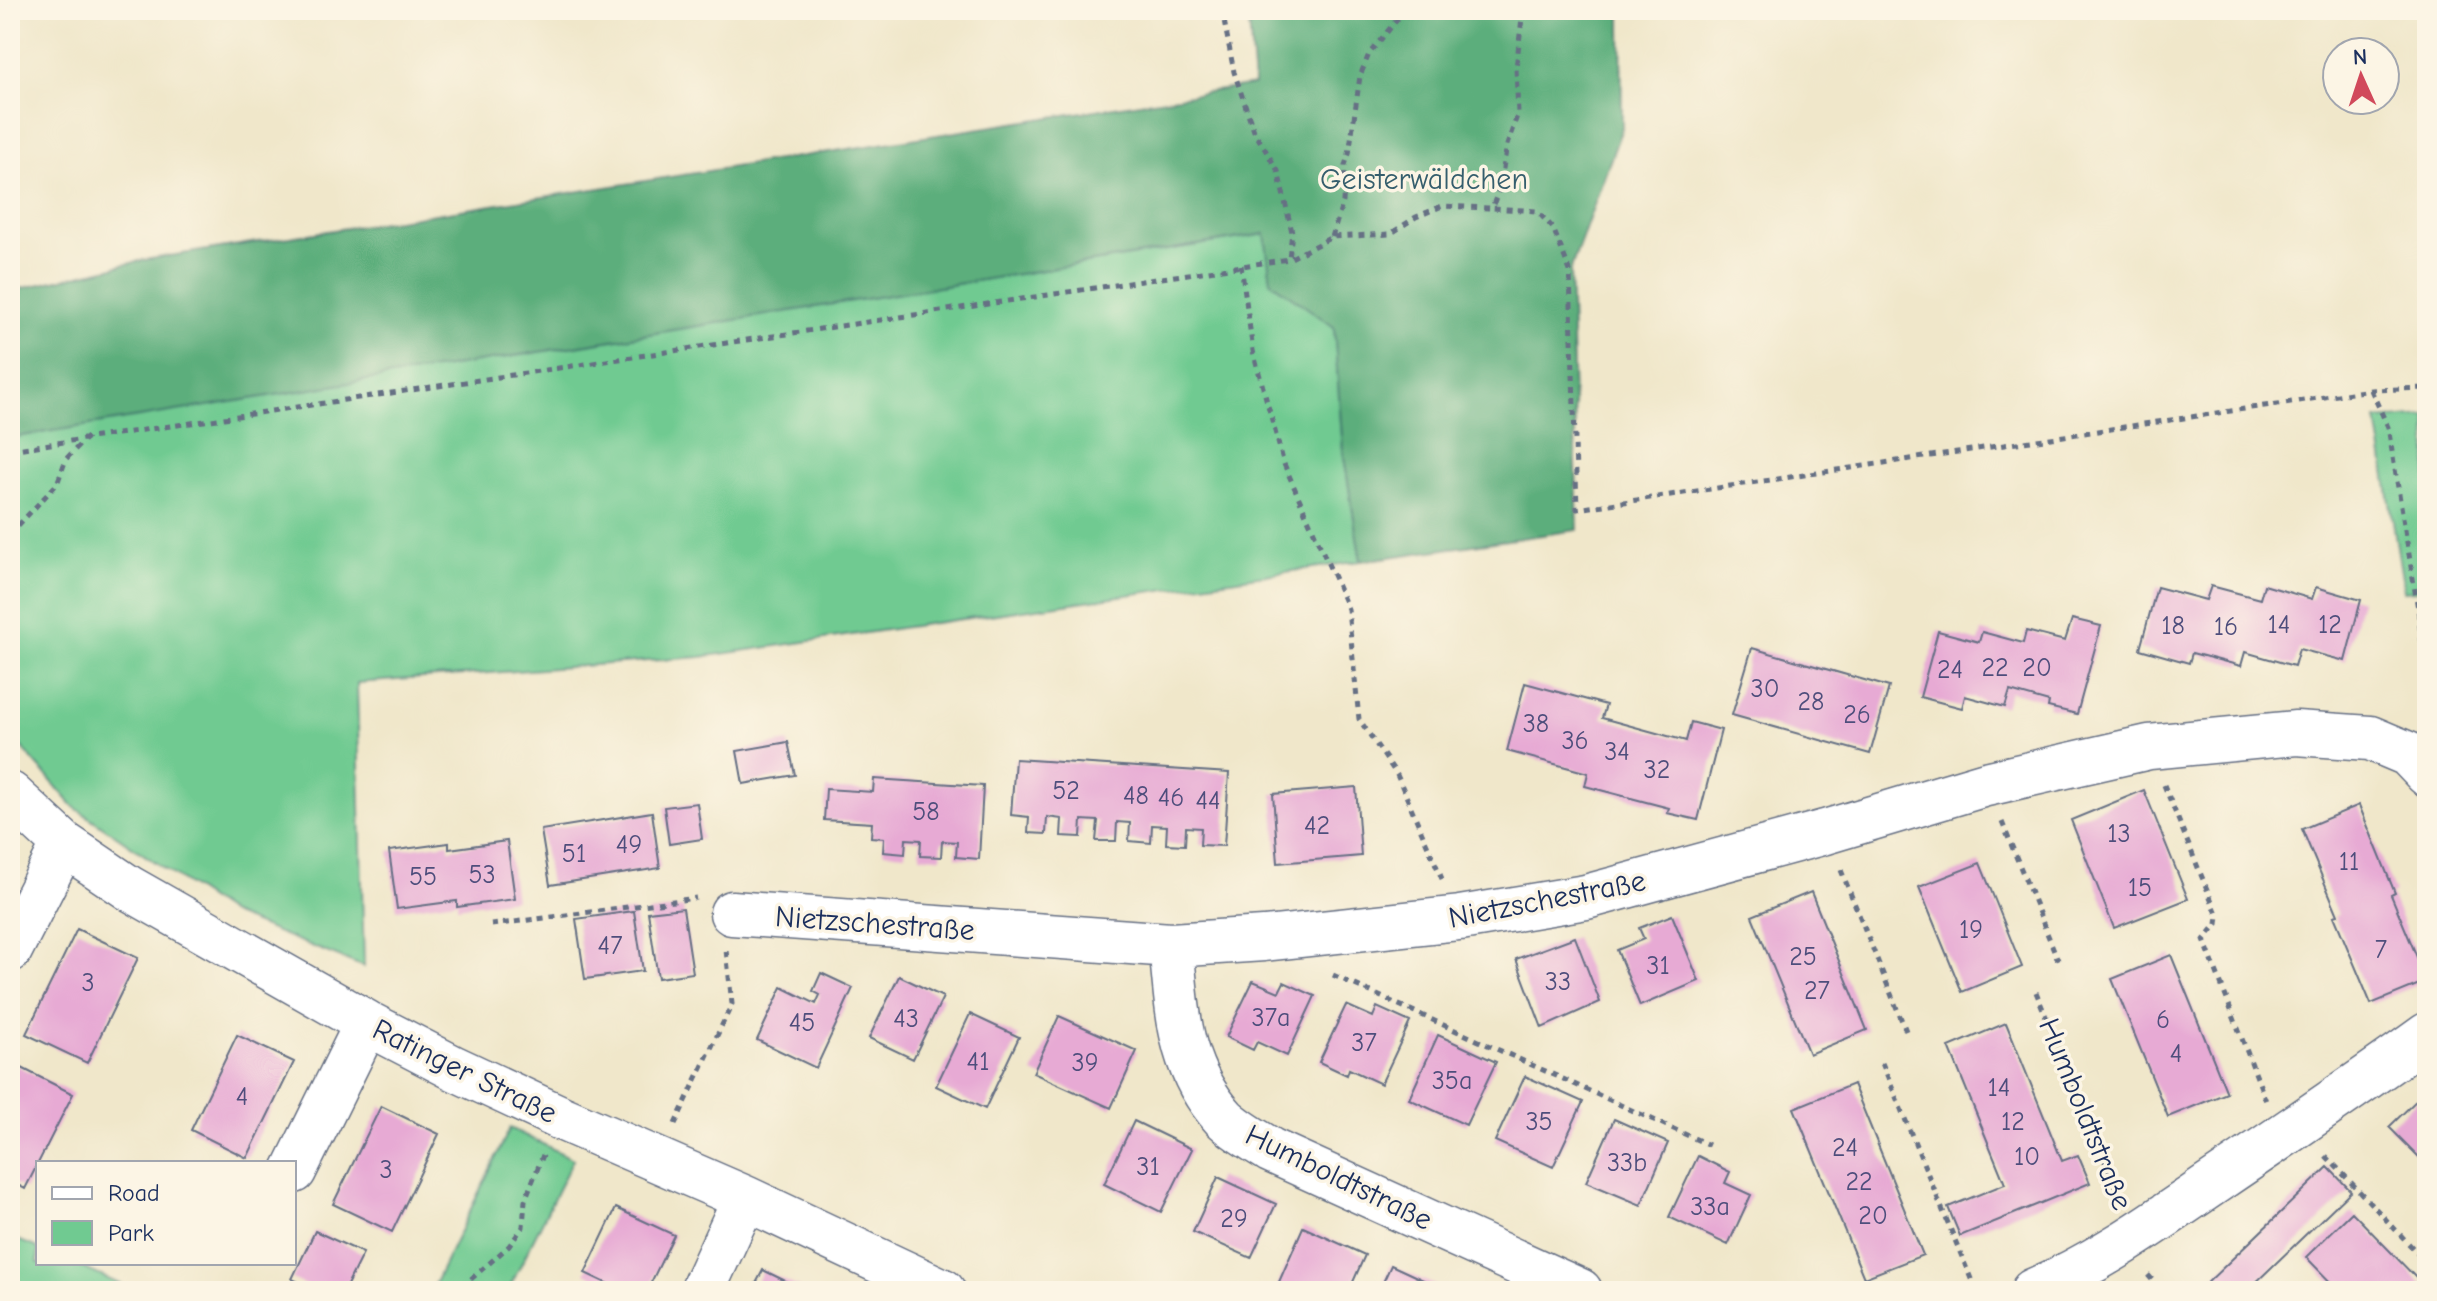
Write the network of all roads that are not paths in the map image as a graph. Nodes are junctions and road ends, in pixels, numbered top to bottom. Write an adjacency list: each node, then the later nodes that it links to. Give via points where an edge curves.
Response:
1 (2427, 774): 5 (street, Nietzschestraße, via 2408,754 2370,738 2296,733 2149,747 1986,784 1586,897 1460,918)
2 (12, 798): 3 (street, Ratinger Straße)
3 (64, 844): 6 (street); 7 (street, Ratinger Straße, via 129,888)
4 (732, 913): 5 (street, Nietzschestraße)
5 (1171, 945): 13 (street, Humboldtstraße, via 1181,1037 1197,1081 1225,1119 1270,1150)
6 (10, 950)
7 (367, 1023): 9 (street); 10 (street, Ratinger Straße, via 561,1118)
8 (2427, 1035): 14 (street, Humboldtstraße, via 2135,1236)
9 (296, 1167)
10 (745, 1198): 11 (street); 12 (street, Ratinger Straße)
11 (702, 1291)
12 (943, 1291)
13 (1580, 1291)
14 (2033, 1291)

